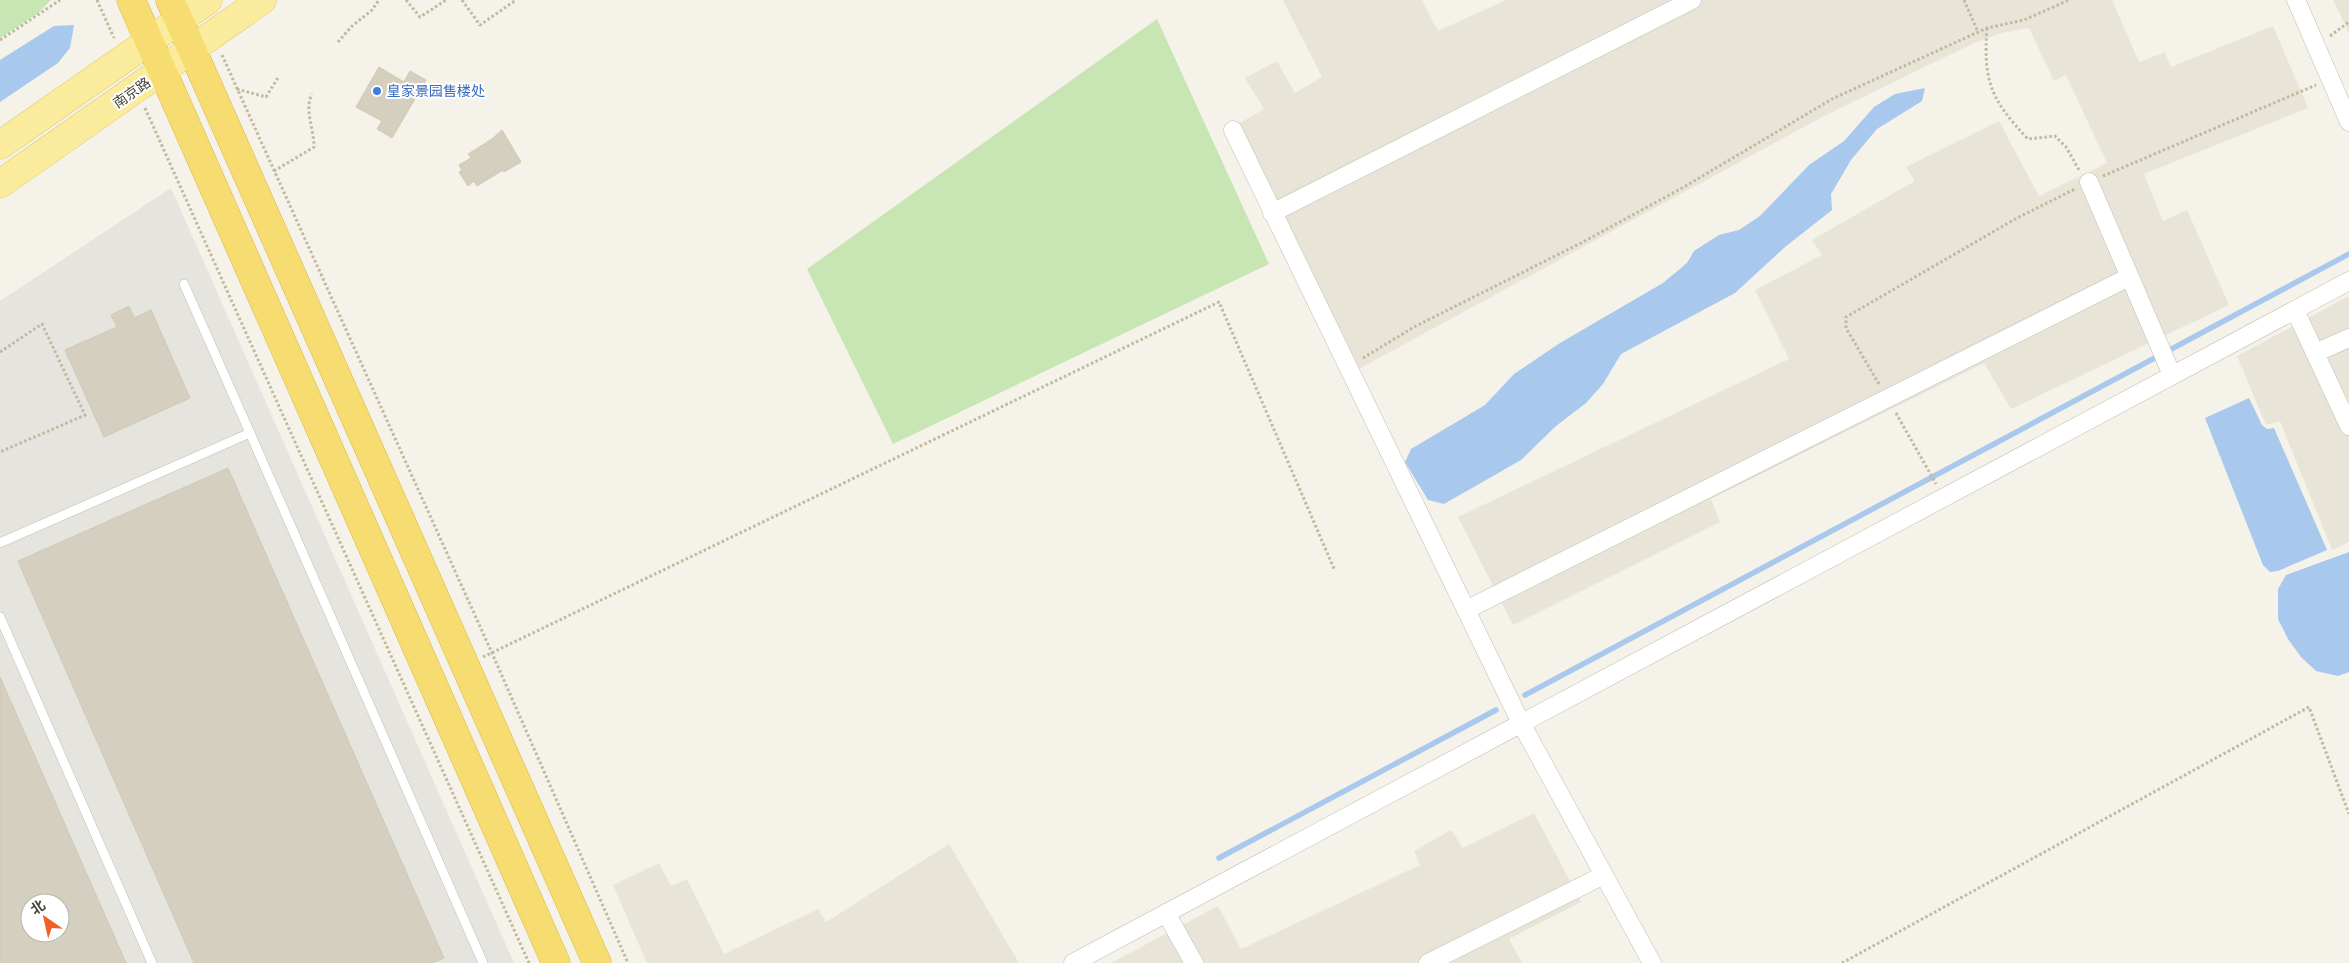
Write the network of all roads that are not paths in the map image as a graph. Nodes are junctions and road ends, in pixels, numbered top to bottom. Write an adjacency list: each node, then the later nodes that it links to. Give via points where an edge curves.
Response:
1 (131, 0): 7 (highway)
2 (208, 0): 6 (main road)
3 (262, 0): 8 (main road, 南京路)
4 (1692, 0): 15 (street)
5 (2296, 0): 10 (street)
6 (174, 10): 7 (main road); 8 (highway)
7 (149, 41): 9 (highway); 12 (main road)
8 (202, 43): 9 (main road, 南京路); 34 (highway, via 465,666)
9 (162, 72): 14 (main road, 南京路); 33 (highway)
10 (2349, 122)
11 (1233, 130): 15 (street)
12 (0, 145)
13 (2089, 182): 16 (street)
14 (0, 184)
15 (1272, 212): 26 (street)
16 (2129, 277): 22 (street); 26 (street)
17 (2349, 281): 19 (street)
18 (184, 284): 24 (lane)
19 (2295, 310): 21 (street); 22 (street)
20 (2349, 338): 21 (street)
21 (2315, 353): 23 (street)
22 (2166, 361): 28 (street)
23 (2349, 426)
24 (250, 433): 25 (lane); 32 (lane)
25 (0, 543)
26 (1466, 610): 28 (street)
27 (0, 617): 31 (lane)
28 (1521, 723): 29 (street); 30 (street)
29 (1604, 875): 37 (street); 38 (street)
30 (1166, 913): 35 (street); 36 (street)
31 (152, 963)
32 (482, 963)
33 (556, 963)
34 (596, 963)
35 (1073, 963)
36 (1194, 963)
37 (1428, 963)
38 (1652, 963)

